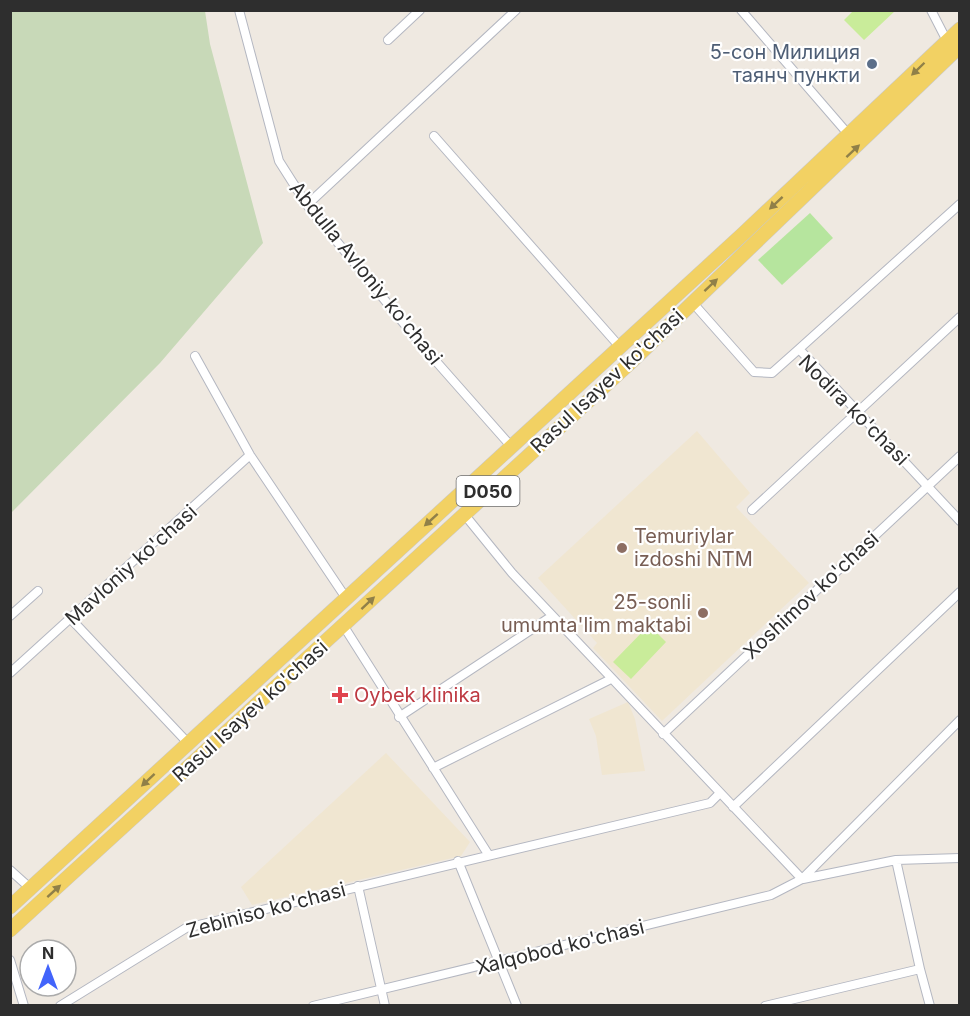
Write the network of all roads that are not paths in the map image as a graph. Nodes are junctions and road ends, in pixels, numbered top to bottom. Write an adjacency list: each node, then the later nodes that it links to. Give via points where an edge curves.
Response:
1 (239, 10): 12 (street, Abdulla Avloniy ko'chasi, via 279,161)
2 (420, 10): 7 (street)
3 (516, 10): 12 (street)
4 (931, 10): 8 (street)
5 (745, 12): 9 (street)
6 (960, 29): 8 (main road, Rasul Isayev ko'chasi / D050)
7 (388, 40)
8 (953, 44): 9 (main road, Rasul Isayev ko'chasi / D050, one-way to 9); 13 (main road, Rasul Isayev ko'chasi / D050, one-way to 8, via 862,143)
9 (849, 135): 15 (main road, Rasul Isayev ko'chasi / D050, one-way to 15)
10 (434, 136): 15 (street)
11 (960, 204): 16 (street)
12 (307, 205): 20 (street, Abdulla Avloniy ko'chasi)
13 (692, 302): 16 (street, Nodira ko'chasi, via 754,372 772,372); 18 (main road, Rasul Isayev ko'chasi / D050)
14 (960, 318): 19 (street)
15 (620, 347): 18 (main road); 20 (main road, Rasul Isayev ko'chasi / D050)
16 (799, 349): 19 (street, Nodira ko'chasi)
17 (195, 356): 21 (street)
18 (632, 361): 25 (main road, Rasul Isayev ko'chasi / D050)
19 (858, 412): 23 (street, Nodira ko'chasi); 24 (street)
20 (510, 445): 29 (main road, Rasul Isayev ko'chasi / D050, one-way to 29)
21 (250, 455): 29 (street); 32 (street, Mavloniy ko'chasi)
22 (960, 456): 23 (street, Xoshimov ko'chasi)
23 (928, 486): 26 (street, Nodira ko'chasi); 38 (street, Xoshimov ko'chasi)
24 (752, 510)
25 (464, 514): 30 (street); 33 (main road, Rasul Isayev ko'chasi / D050, one-way to 25)
26 (960, 520)
27 (38, 591): 31 (street)
28 (960, 592): 42 (street)
29 (346, 598): 39 (main road, Rasul Isayev ko'chasi / D050)
30 (552, 615): 35 (street); 36 (street)
31 (10, 616)
32 (71, 619): 34 (street, Mavloniy ko'chasi); 39 (street)
33 (343, 626): 36 (street); 52 (main road, Rasul Isayev ko'chasi / D050, one-way to 33)
34 (10, 673)
35 (611, 679): 38 (street); 40 (street)
36 (399, 717): 40 (street)
37 (960, 720): 48 (street)
38 (663, 734): 41 (street)
39 (188, 743): 50 (main road, Rasul Isayev ko'chasi / D050, one-way to 50)
40 (433, 768): 43 (street)
41 (720, 793): 42 (street); 43 (street, Zebiniso ko'chasi, via 710,803)
42 (733, 807): 48 (street)
43 (488, 854): 46 (street, Zebiniso ko'chasi)
44 (960, 858): 45 (street)
45 (897, 860): 48 (street); 55 (street)
46 (458, 861): 49 (street, Zebiniso ko'chasi); 54 (street)
47 (11, 872): 50 (street)
48 (802, 879): 54 (street, Xalqobod ko'chasi, via 771,896)
49 (358, 886): 56 (street); 58 (street, Zebiniso ko'chasi, via 186,928)
50 (30, 888): 51 (main road, Rasul Isayev ko'chasi / D050)
51 (10, 907)
52 (10, 930)
53 (10, 960): 57 (street)
54 (499, 961): 56 (street, Xalqobod ko'chasi); 61 (street)
55 (920, 969): 62 (street); 63 (street)
56 (381, 990): 59 (street, Xalqobod ko'chasi); 60 (street)
57 (24, 1005)
58 (60, 1005)
59 (314, 1005)
60 (385, 1005)
61 (517, 1005)
62 (765, 1005)
63 (930, 1005)

